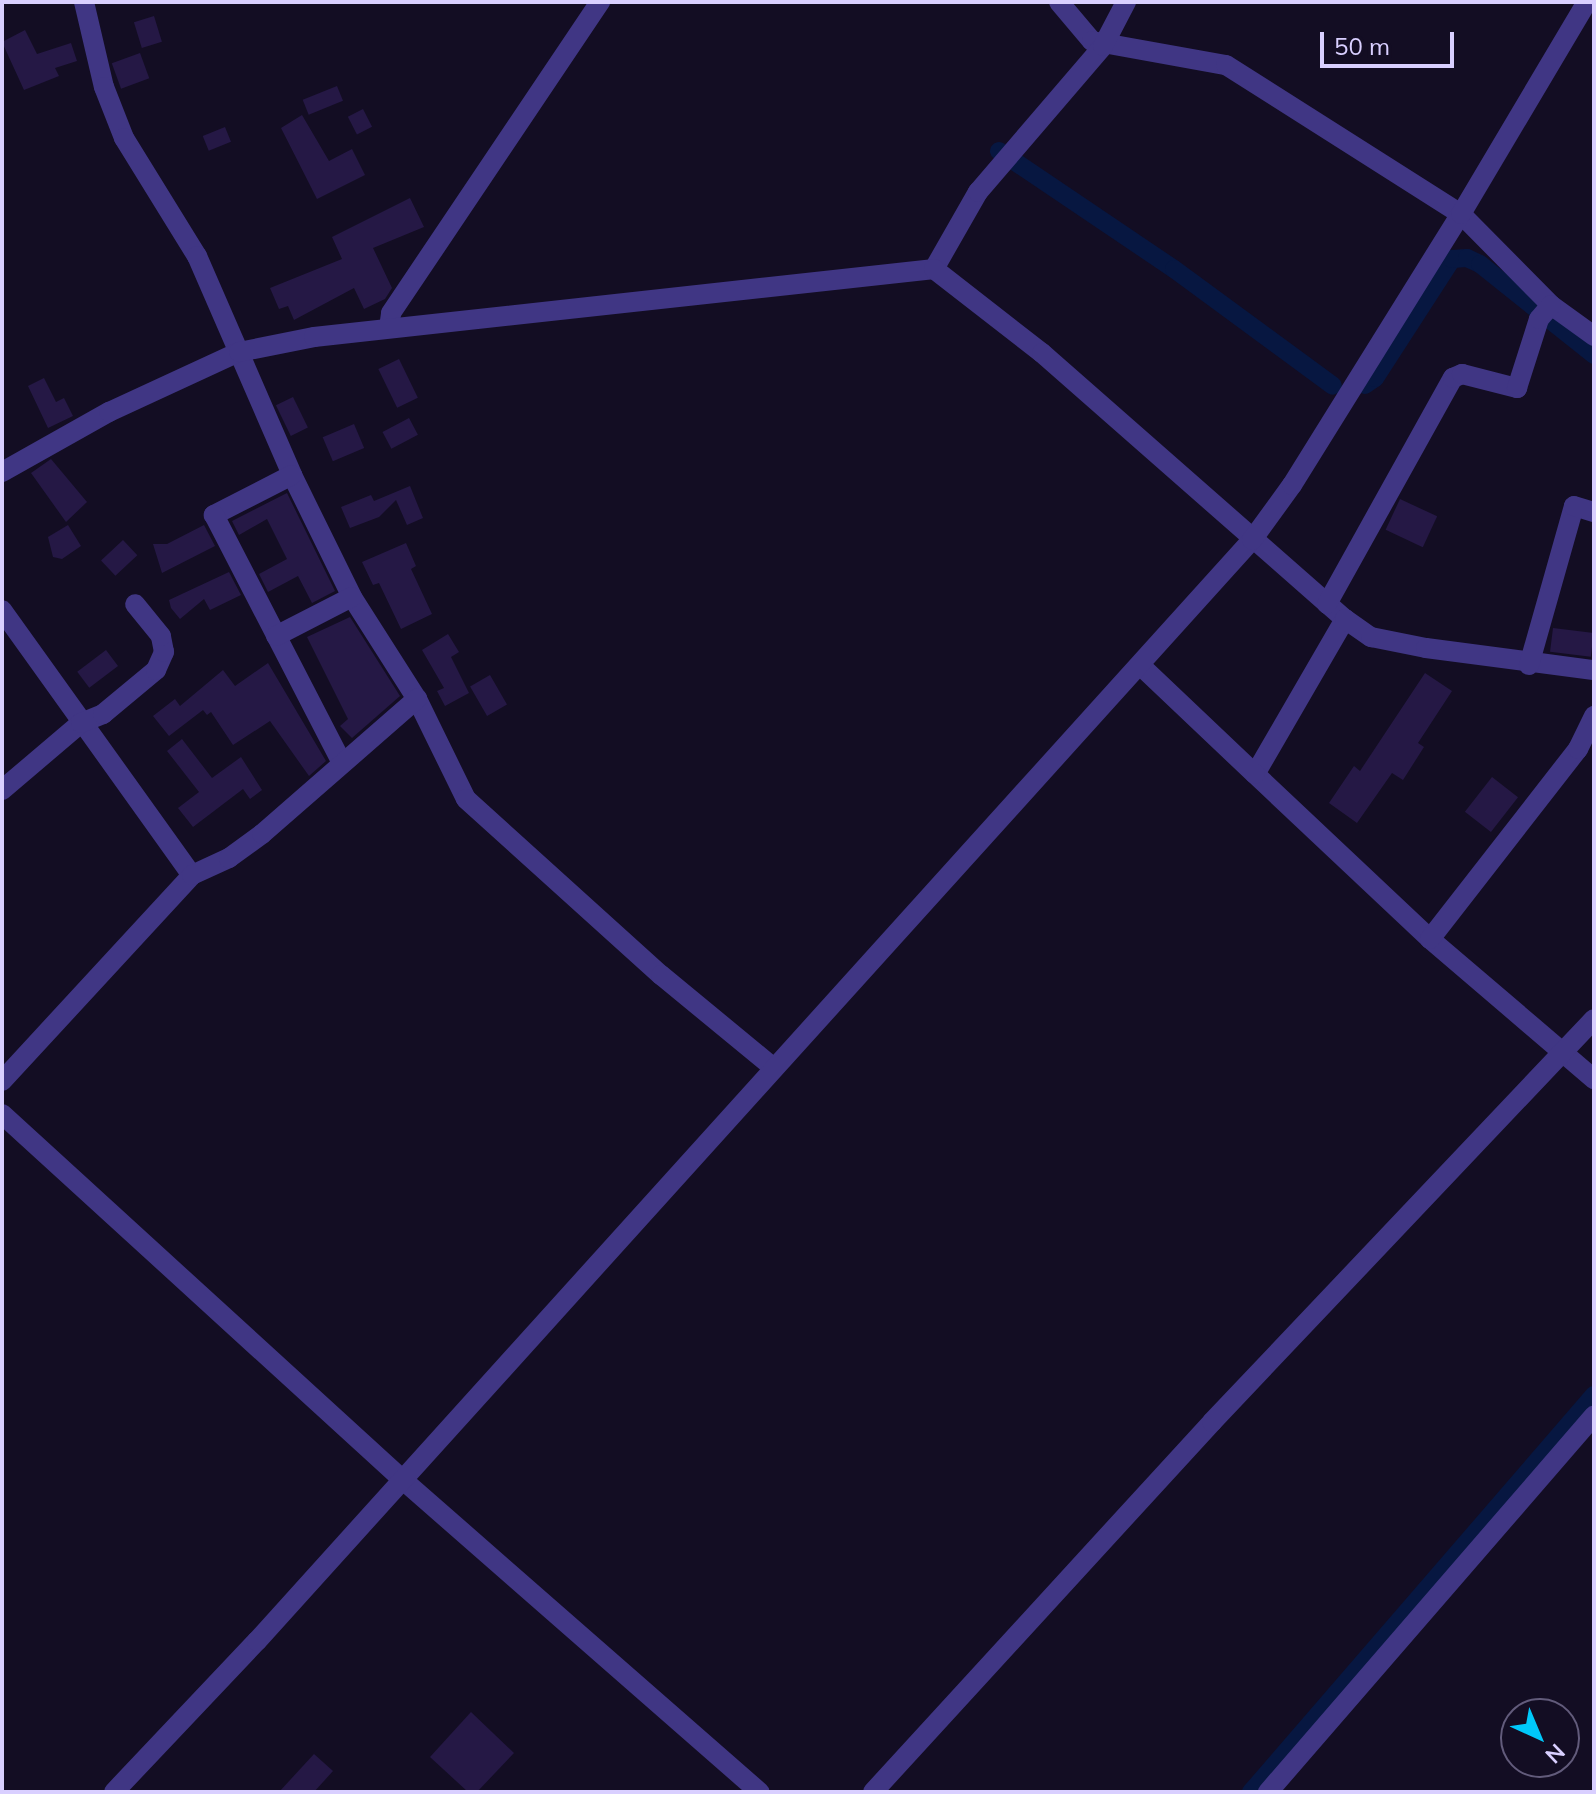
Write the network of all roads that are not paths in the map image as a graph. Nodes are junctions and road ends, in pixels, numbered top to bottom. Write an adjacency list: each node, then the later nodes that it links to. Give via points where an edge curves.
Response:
1 (84, 2): 12 (street, via 104,87 124,138 197,256)
2 (600, 2): 10 (street, via 391,313)
3 (1059, 2): 6 (street, via 1092,41)
4 (1126, 2): 6 (street)
5 (1587, 2): 7 (street)
6 (1103, 46): 7 (street, via 1226,65); 8 (street, via 1005,160 950,233)
7 (1461, 214): 9 (street); 16 (street)
8 (934, 269): 10 (street); 16 (street, via 1042,353)
9 (1545, 311): 11 (street); 19 (street, via 1517,388 1462,374 1453,378)
10 (389, 328): 12 (street)
11 (1594, 336)
12 (239, 352): 13 (street, via 109,412); 14 (street)
13 (2, 472)
14 (292, 475): 17 (street); 22 (street, via 214,515)
15 (1594, 512): 24 (street, via 1574,506)
16 (1252, 540): 19 (street); 23 (street)
17 (352, 597): 22 (street); 26 (street)
18 (135, 604): 28 (street, via 161,636 164,652 156,670 103,714)
19 (1327, 604): 21 (street)
20 (2, 610): 28 (street)
21 (1345, 619): 24 (street, via 1371,637); 30 (street)
22 (276, 636): 29 (street)
23 (1140, 665): 30 (street); 36 (street)
24 (1529, 665): 25 (street)
25 (1594, 670)
26 (417, 699): 29 (street); 36 (street, via 466,799 661,975)
27 (1594, 716): 33 (street, via 1578,749)
28 (81, 723): 31 (street); 32 (street)
29 (342, 763): 32 (street, via 262,834 229,858)
30 (1255, 774): 33 (street)
31 (2, 790)
32 (192, 875): 38 (street)
33 (1430, 939): 35 (street)
34 (1594, 1019): 35 (street)
35 (1565, 1053): 37 (street); 44 (street, via 1212,1422)
36 (774, 1068): 41 (street)
37 (1594, 1079)
38 (2, 1081)
39 (2, 1114): 41 (street)
40 (1594, 1415): 45 (street)
41 (403, 1480): 42 (street); 43 (street)
42 (114, 1792)
43 (760, 1792)
44 (873, 1792)
45 (1268, 1792)

